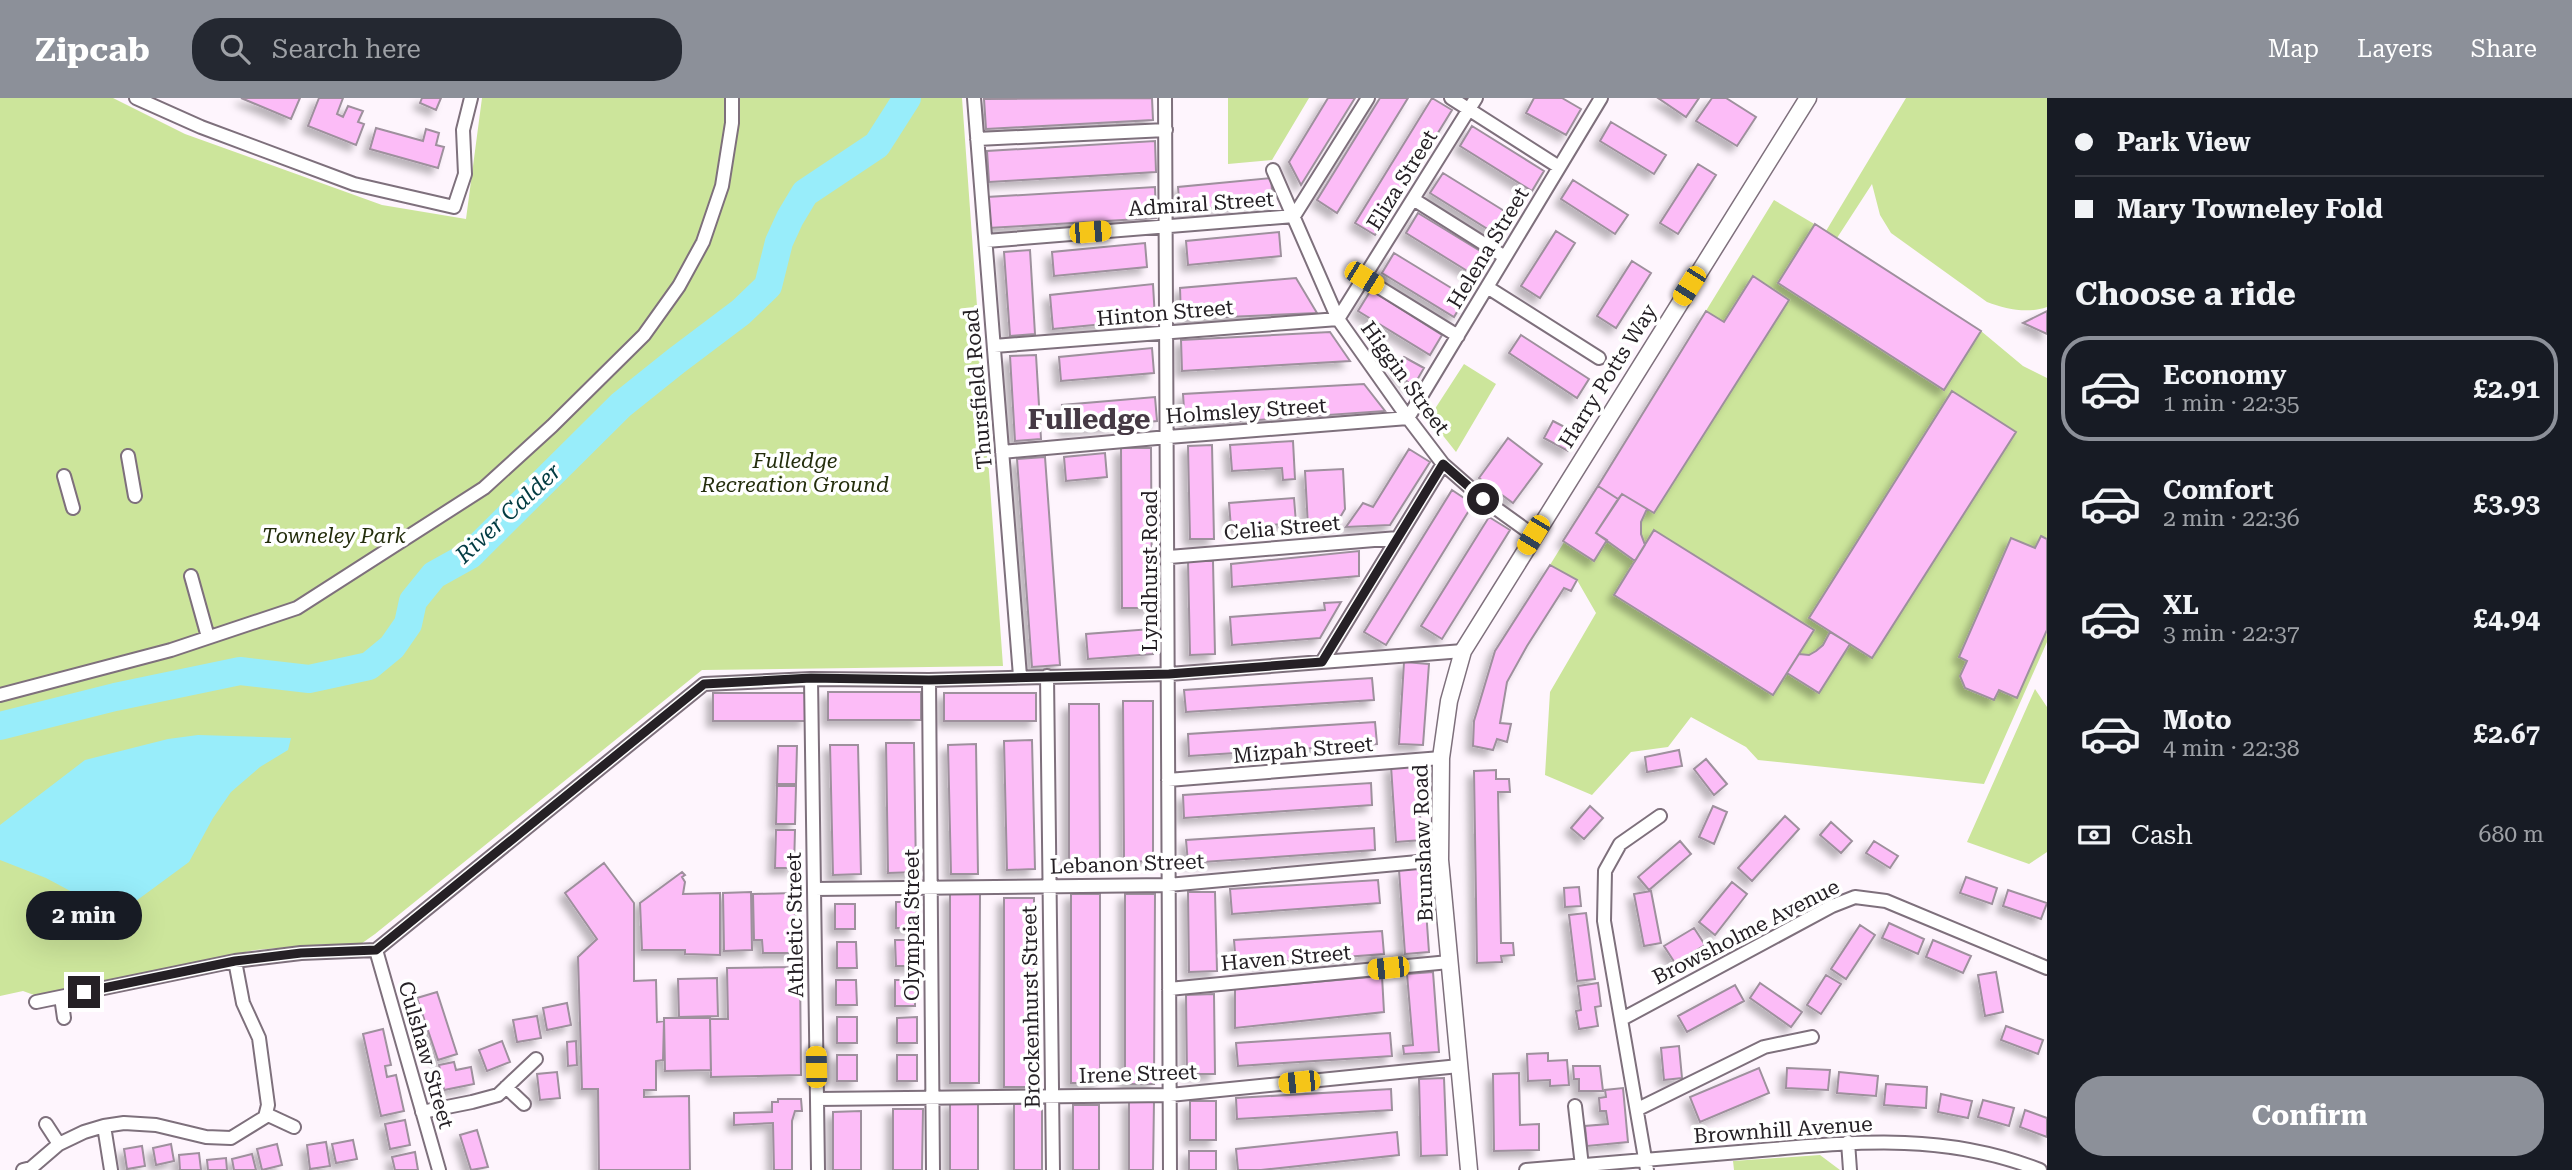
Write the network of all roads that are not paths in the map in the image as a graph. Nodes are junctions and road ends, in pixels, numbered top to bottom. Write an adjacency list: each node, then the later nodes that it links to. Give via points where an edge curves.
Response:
1 (136, 98): 2 (street, via 354,184 454,207 465,174 463,130)
2 (471, 98)
3 (732, 98): 39 (street, via 722,186 703,242 644,335 484,488 297,608)
4 (974, 98): 12 (street, Thursfield Road)
5 (1165, 98): 11 (street, Lyndhurst Road)
6 (1368, 98): 16 (street)
7 (1451, 98): 10 (street)
8 (1601, 98): 13 (street, Helena Street)
9 (1808, 98): 35 (street, Harry Potts Way)
10 (1472, 104): 13 (street); 15 (street, Eliza Street)
11 (1166, 130): 12 (street); 17 (street, Lyndhurst Road)
12 (977, 139): 18 (street, Thursfield Road)
13 (1559, 167): 19 (street, Helena Street)
14 (1273, 170): 16 (street, Higgin Street)
15 (1413, 199): 19 (street); 20 (street, Eliza Street)
16 (1294, 216): 17 (street, Admiral Street); 22 (street, Higgin Street)
17 (1166, 226): 18 (street, Admiral Street); 23 (street, Lyndhurst Road)
18 (986, 241): 25 (street, Thursfield Road)
19 (1505, 257): 21 (street, Helena Street)
20 (1364, 278): 22 (street, Eliza Street); 24 (street)
21 (1487, 287): 24 (street, Helena Street); 26 (street)
22 (1338, 318): 23 (street, Hinton Street); 27 (street, Higgin Street)
23 (1167, 332): 25 (street, Hinton Street); 28 (street, Lyndhurst Road)
24 (1458, 336): 27 (street, Helena Street)
25 (994, 346): 29 (street, Thursfield Road)
26 (1599, 358)
27 (1408, 418): 28 (street, Holmsley Street); 31 (street, Higgin Street)
28 (1168, 436): 29 (street, Holmsley Street); 37 (street, Lyndhurst Road)
29 (1002, 452): 43 (street, Thursfield Road)
30 (128, 456): 33 (street)
31 (1443, 464): 35 (street, Higgin Street); 36 (street)
32 (64, 477): 34 (street)
33 (135, 496)
34 (72, 509)
35 (1533, 535): 40 (street, Brunshaw Road)
36 (1398, 538): 37 (street, Celia Street); 41 (street)
37 (1169, 557): 42 (street, Lyndhurst Road)
38 (191, 576): 39 (street)
39 (208, 637): 47 (street)
40 (1463, 650): 41 (street); 48 (street, Brunshaw Road, via 1449,701)
41 (1322, 662): 42 (street)
42 (1169, 674): 44 (street); 49 (street, Lyndhurst Road)
43 (1020, 676): 44 (street); 46 (street)
44 (1047, 677): 53 (street, Brockenhurst Street)
45 (811, 678): 46 (street); 55 (street, Athletic Street); 56 (street, via 704,684)
46 (929, 680): 54 (street, Olympia Street)
47 (0, 695)
48 (1441, 758): 49 (street, Mizpah Street); 51 (street, Brunshaw Road)
49 (1168, 780): 52 (street, Lyndhurst Road)
50 (1660, 816): 64 (street, via 1620,844 1605,871 1604,921)
51 (1440, 860): 52 (street, Lebanon Street); 58 (street, Brunshaw Road)
52 (1168, 885): 53 (street, Lebanon Street); 60 (street, Lyndhurst Road)
53 (1049, 886): 54 (street, Lebanon Street); 70 (street, Brockenhurst Street)
54 (931, 887): 55 (street, Lebanon Street); 71 (street, Olympia Street)
55 (814, 889): 72 (street, Athletic Street)
56 (376, 950): 57 (street); 76 (street, Culshaw Street)
57 (235, 961): 61 (street); 77 (street, via 243,1003 259,1038)
58 (1449, 962): 60 (street, Haven Street); 67 (street, Brunshaw Road)
59 (2047, 968): 64 (street, Browsholme Avenue, via 1886,901 1856,897)
60 (1169, 989): 69 (street, Lyndhurst Road)
61 (61, 997): 62 (street); 63 (street)
62 (36, 1002)
63 (64, 1018)
64 (1622, 1019): 75 (street)
65 (1812, 1037): 75 (street, via 1763,1047)
66 (536, 1059): 68 (street)
67 (1459, 1066): 69 (street, Irene Street); 92 (street, Brunshaw Road)
68 (506, 1087): 73 (street); 76 (street, via 498,1095)
69 (1170, 1095): 70 (street, Irene Street); 91 (street, Lyndhurst Road)
70 (1052, 1096): 71 (street, Irene Street); 90 (street, Brockenhurst Street)
71 (933, 1098): 72 (street, Irene Street); 89 (street, Olympia Street)
72 (817, 1099): 88 (street, Athletic Street)
73 (524, 1104)
74 (1574, 1105): 84 (street)
75 (1638, 1109): 83 (street)
76 (422, 1112): 87 (street, Culshaw Street)
77 (266, 1114): 79 (street, via 231,1138 206,1138 156,1125); 80 (street)
78 (46, 1124): 82 (street)
79 (104, 1126): 82 (street); 86 (street)
80 (294, 1127)
81 (1848, 1142): 83 (street, Brownhill Avenue); 94 (street); 95 (street, Brownhill Avenue, via 1945,1144)
82 (59, 1144): 85 (street)
83 (1647, 1165): 84 (street, Brownhill Avenue)
84 (1581, 1166): 93 (street, Brownhill Avenue)
85 (27, 1169)
86 (111, 1170)
87 (439, 1170)
88 (818, 1170)
89 (933, 1170)
90 (1052, 1170)
91 (1170, 1170)
92 (1469, 1170)
93 (1526, 1170)
94 (1850, 1170)
95 (2040, 1170)

